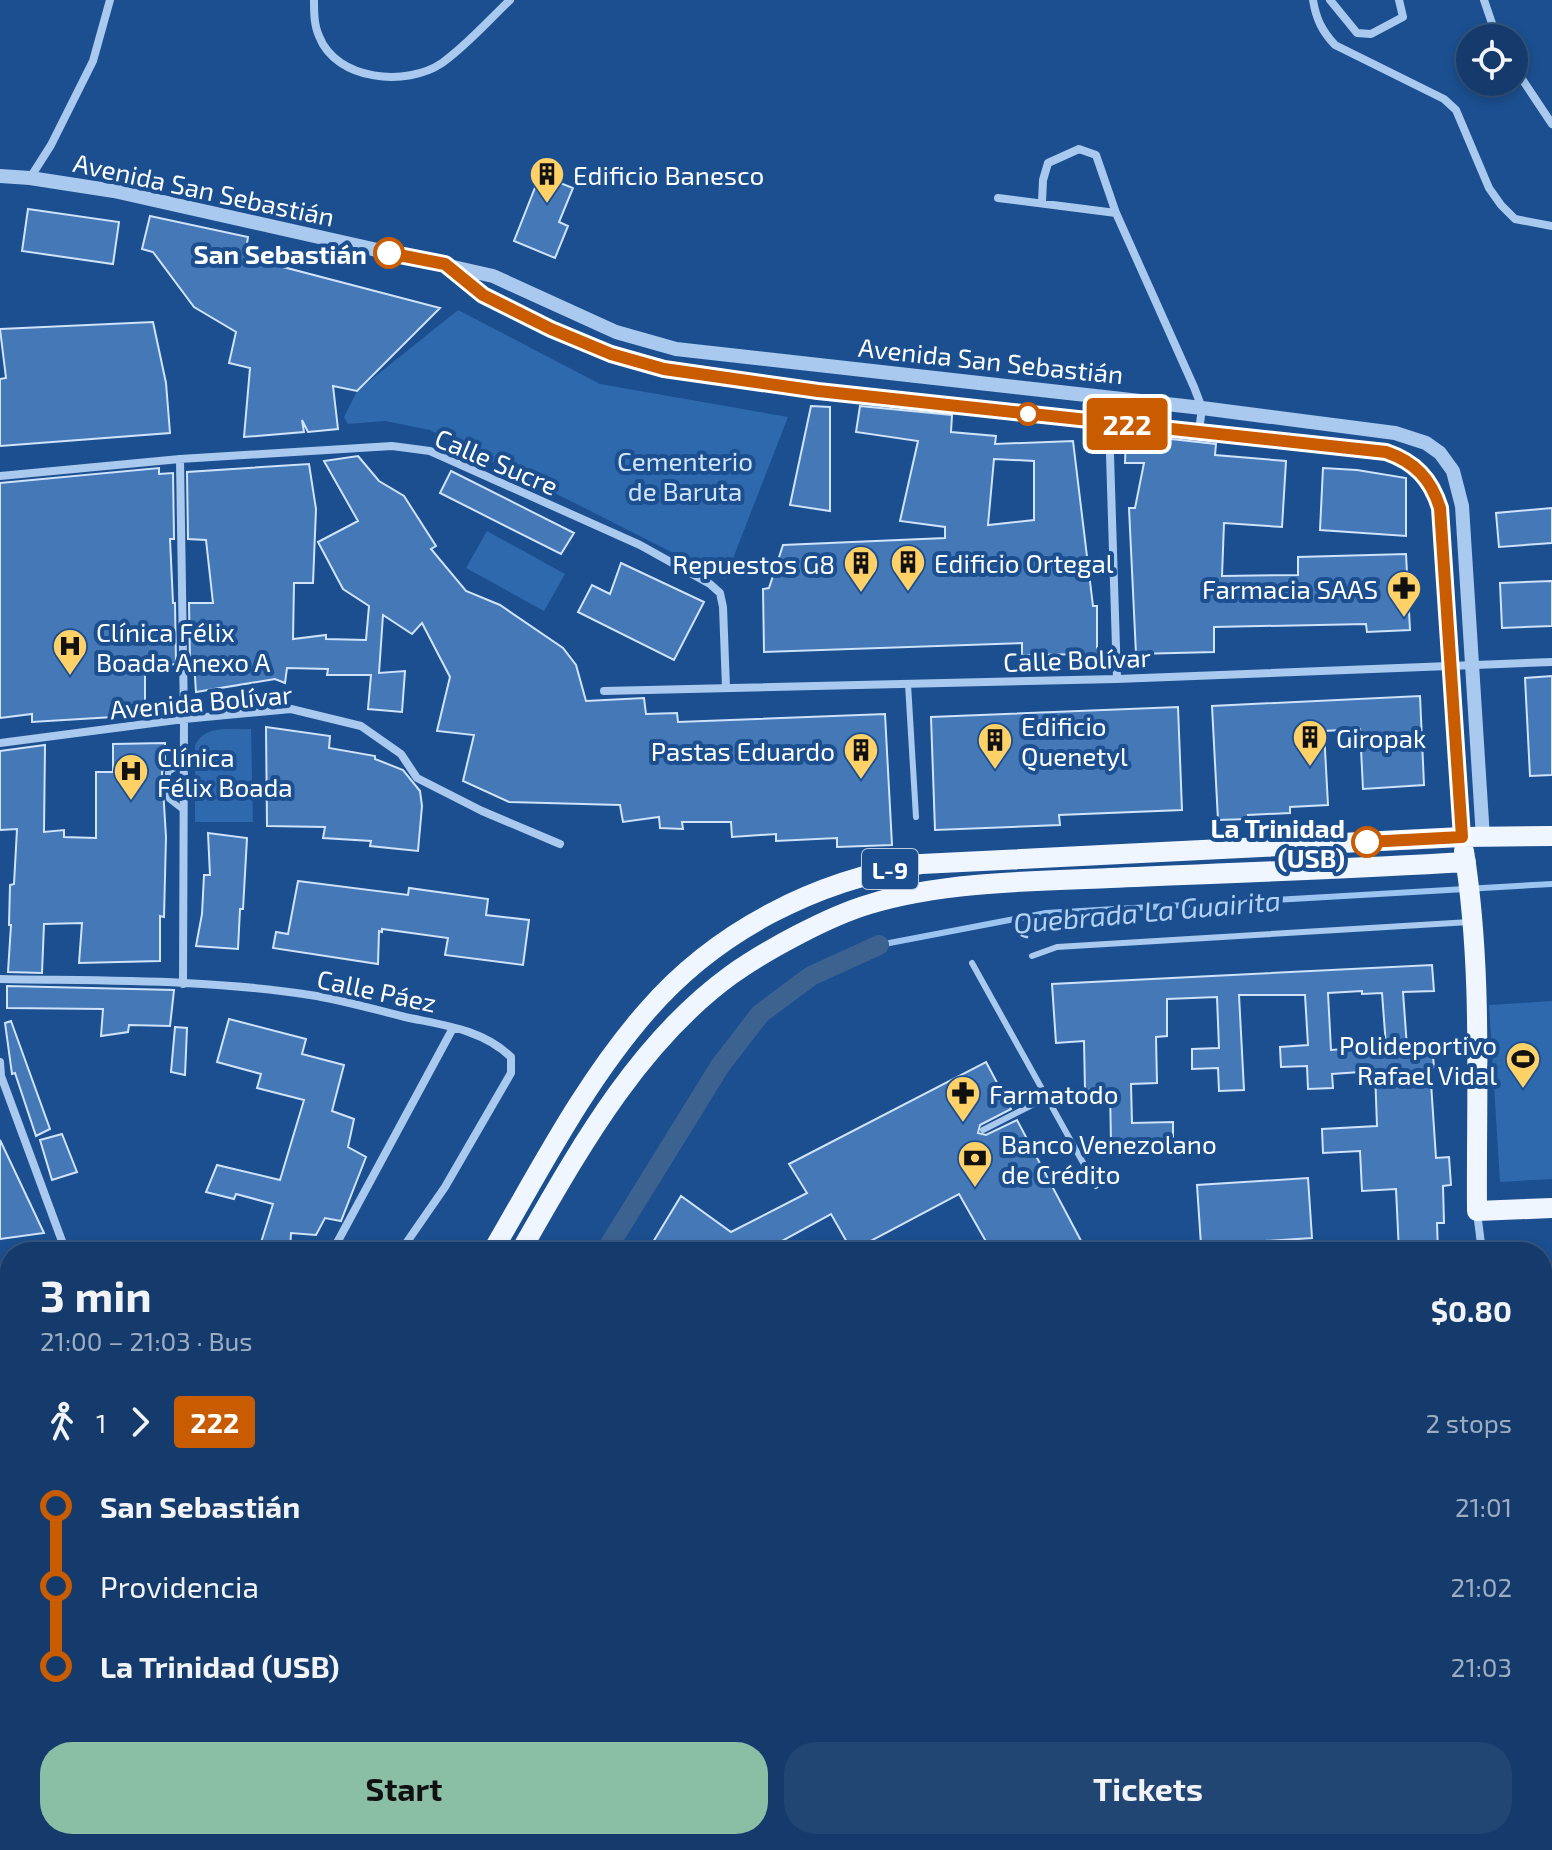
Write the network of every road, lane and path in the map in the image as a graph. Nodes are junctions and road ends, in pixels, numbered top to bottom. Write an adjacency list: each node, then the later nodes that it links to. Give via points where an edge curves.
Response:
1 (110, 0): 12 (street, via 93,61)
2 (314, 0): 3 (street, via 318,36 326,49 357,70 390,78 425,72 443,62)
3 (510, 0)
4 (1313, 0): 16 (street, via 1324,33 1335,45 1429,90 1456,110 1489,188 1515,219)
5 (1330, 0): 6 (street, via 1357,33 1371,34 1403,17)
6 (1399, 0)
7 (1484, 0): 8 (street)
8 (1492, 24)
9 (1528, 88): 10 (street)
10 (1552, 124)
11 (0, 176): 12 (street, Avenida San Sebastián)
12 (30, 178): 17 (street, Avenida San Sebastián, via 114,191)
13 (998, 198): 14 (street)
14 (1042, 202): 15 (street); 15 (street, via 1048,163 1079,149 1096,155)
15 (1116, 213): 21 (street)
16 (1552, 226)
17 (445, 264): 18 (street, Avenida San Sebastián, via 493,276 616,332 663,346); 20 (street, Avenida San Sebastián, via 483,295 637,362 721,378)
18 (979, 384): 19 (street, Avenida San Sebastián); 20 (street)
19 (1112, 398): 21 (street, Avenida San Sebastián); 22 (street)
20 (974, 408): 22 (street, Avenida San Sebastián)
21 (1202, 408): 23 (street); 26 (street, Avenida San Sebastián, via 1410,436 1440,453 1453,471)
22 (1109, 423): 23 (street, Avenida San Sebastián); 31 (street)
23 (1199, 431): 27 (street, Avenida San Sebastián, via 1386,452 1405,459 1427,478)
24 (180, 459): 25 (street, Calle Sucre); 33 (street, Calle Sucre, via 392,446 430,451 476,469 640,545 710,584 720,593 723,607); 35 (street)
25 (0, 476)
26 (1462, 506): 27 (street); 29 (street, Avenida San Sebastián)
27 (1440, 508): 30 (street, Avenida San Sebastián)
28 (1552, 662): 29 (street, Calle Bolívar)
29 (1471, 665): 30 (street, Calle Bolívar); 41 (street, Avenida San Sebastián)
30 (1450, 666): 31 (street, Calle Bolívar); 41 (street, Avenida San Sebastián)
31 (1117, 679): 32 (street, Calle Bolívar)
32 (908, 684): 33 (street, Calle Bolívar); 39 (lane)
33 (726, 688): 34 (street, Calle Bolívar)
34 (604, 691)
35 (184, 719): 36 (street, Avenida Bolívar); 37 (street); 42 (street, Avenida Bolívar, via 291,709 361,726 401,754 417,778)
36 (0, 743)
37 (184, 763): 38 (street); 38 (lane, via 168,772 169,799)
38 (183, 810): 48 (street)
39 (916, 817)
40 (1552, 836): 41 (main road, L-9)
41 (1472, 838): 43 (main road); 60 (main road, L-9, via 921,864 837,883 758,920 680,976 622,1042 555,1142)
42 (560, 844)
43 (1467, 868): 44 (main road); 61 (main road, L-9, via 1037,882 913,895 851,910 729,976 675,1025 620,1090)
44 (1474, 922): 45 (lane, via 1057,947); 56 (main road)
45 (1032, 956)
46 (972, 963): 52 (lane)
47 (0, 979): 48 (street, Calle Páez)
48 (183, 984): 49 (street, Calle Páez, via 307,995)
49 (453, 1028): 58 (street); 59 (street, Calle Páez, via 495,1042 511,1057 511,1073)
50 (0, 1062): 51 (street)
51 (0, 1076): 57 (street)
52 (1046, 1098): 53 (lane); 54 (lane)
53 (983, 1130)
54 (1096, 1186)
55 (1552, 1208): 56 (main road)
56 (1477, 1211): 62 (street)
57 (62, 1242)
58 (337, 1242)
59 (407, 1242)
60 (498, 1242)
61 (526, 1242)
62 (1481, 1242)

